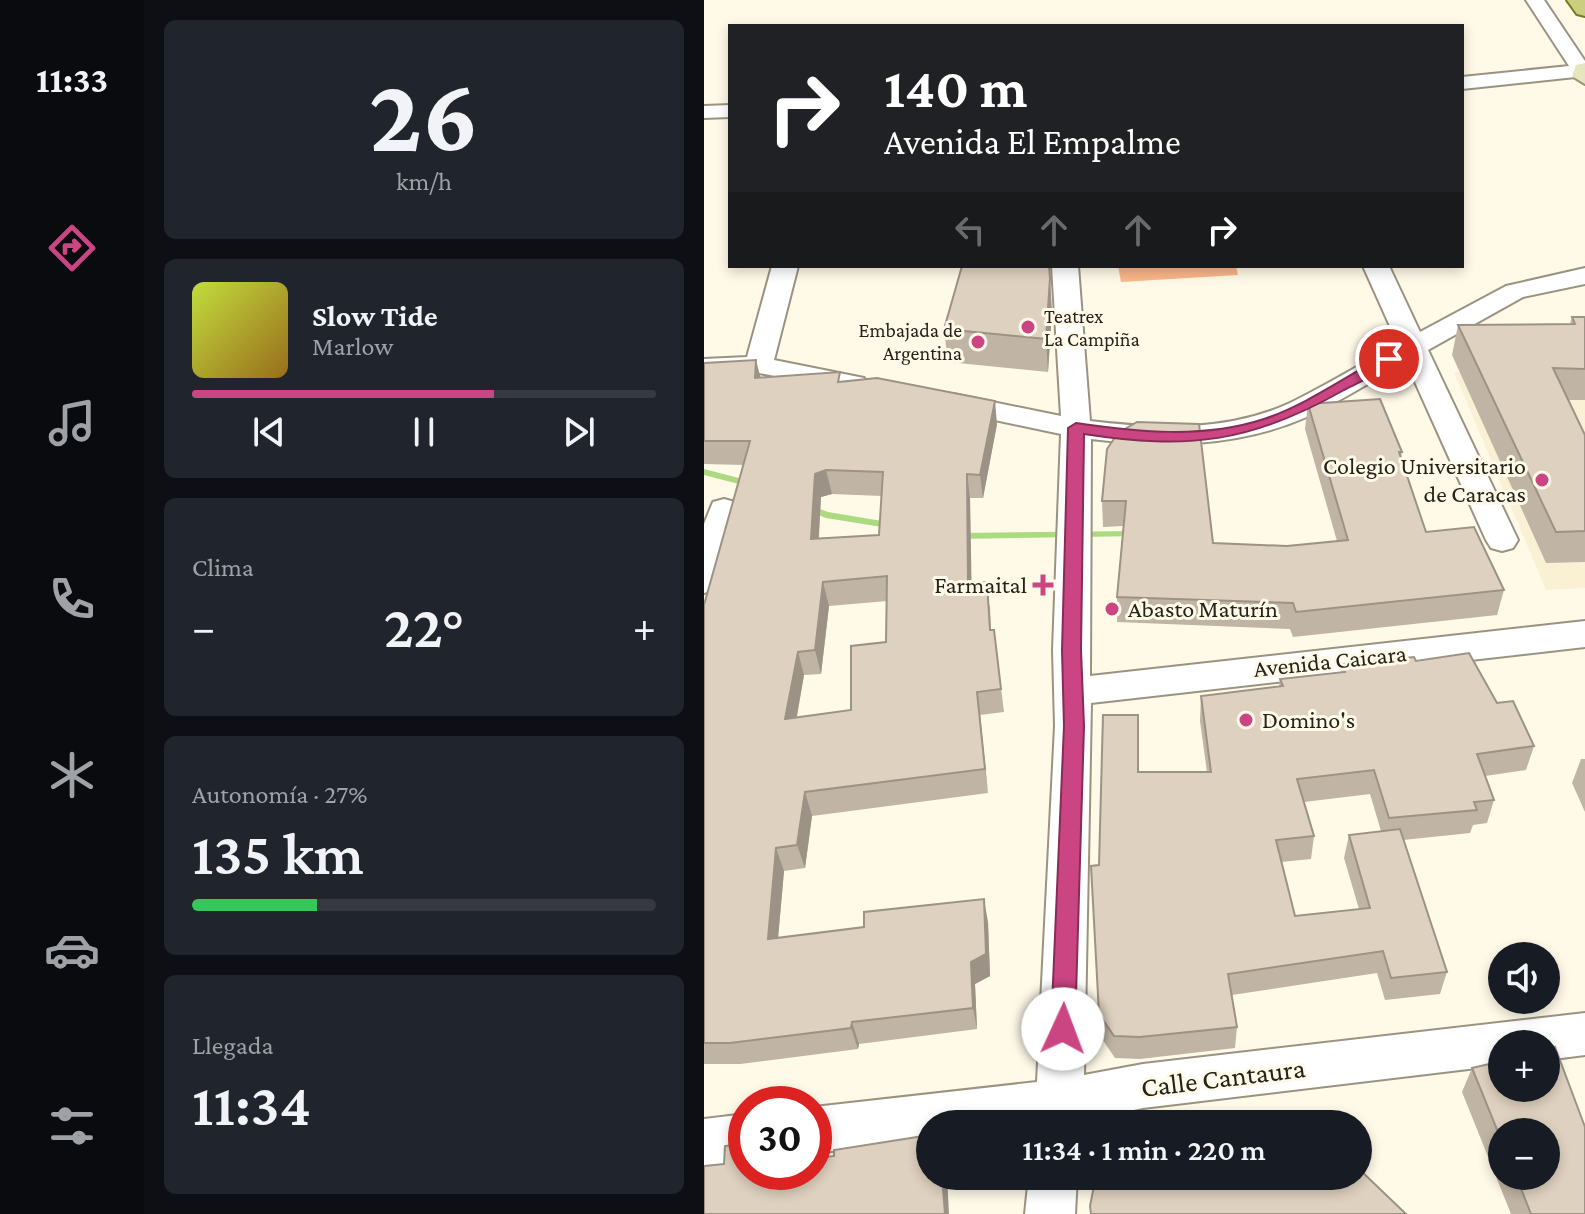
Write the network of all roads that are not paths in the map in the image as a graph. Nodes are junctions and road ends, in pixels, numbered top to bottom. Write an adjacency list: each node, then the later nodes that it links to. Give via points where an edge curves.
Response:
1 (1535, 0): 4 (street)
2 (1579, 0): 3 (main road)
3 (1585, 9)
4 (1584, 72): 5 (street)
5 (1464, 83)
6 (728, 111): 7 (street)
7 (704, 112)
8 (784, 268): 13 (street)
9 (1065, 268): 17 (street)
10 (1377, 268): 12 (street)
11 (1585, 276): 12 (street, via 1515,291)
12 (1412, 346): 17 (street, via 1269,423 1219,434 1145,438); 19 (street)
13 (759, 365): 14 (street); 15 (street)
14 (704, 367)
15 (879, 389)
16 (925, 398): 17 (street)
17 (1076, 428): 22 (street)
18 (724, 509): 20 (street)
19 (1502, 540)
20 (704, 581)
21 (1585, 634): 22 (street, Avenida Caicara)
22 (1074, 691): 24 (street)
23 (1585, 1034): 25 (street, Calle Cantaura, via 1143,1086)
24 (1060, 1110)
25 (1069, 1110)
26 (916, 1123): 27 (street, Calle Cantaura)
27 (832, 1129)
28 (728, 1140): 29 (street)
29 (704, 1143)
30 (1052, 1190): 31 (street)
31 (1050, 1214)

